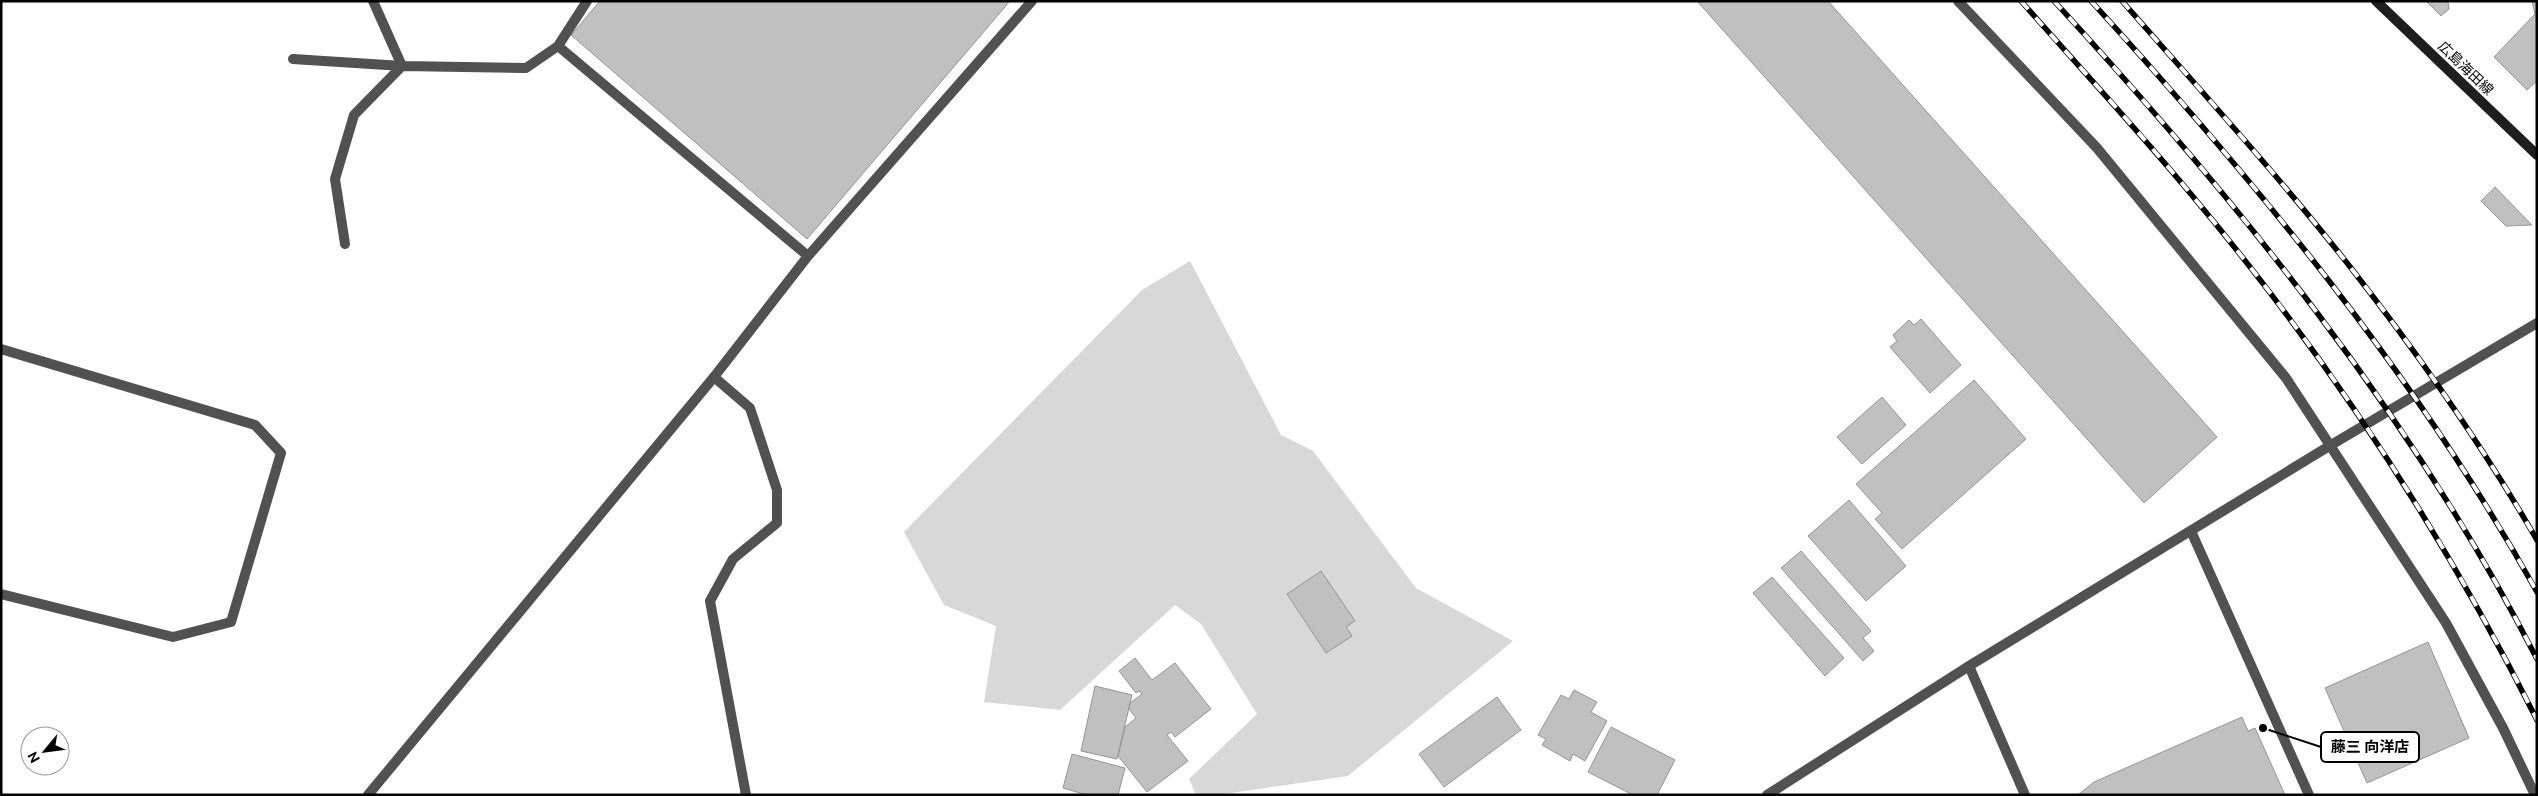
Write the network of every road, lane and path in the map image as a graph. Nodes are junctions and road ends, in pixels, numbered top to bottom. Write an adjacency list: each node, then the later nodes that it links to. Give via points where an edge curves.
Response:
1 (373, 1): 8 (street)
2 (587, 1): 6 (street)
3 (1032, 1): 11 (street)
4 (1958, 1): 15 (street, via 2104,155 2286,378)
5 (2376, 1): 9 (main road, 広島海田線)
6 (558, 46): 8 (street, via 526,68); 11 (street)
7 (293, 59): 8 (street)
8 (402, 66): 10 (street, via 354,115 335,178)
9 (2537, 155)
10 (345, 244)
11 (808, 256): 14 (street)
12 (2537, 323): 15 (street)
13 (1, 349): 17 (street, via 256,425 281,452 232,622 173,637)
14 (714, 377): 19 (street); 20 (street, via 750,408 777,490 777,523 733,559 710,601)
15 (2331, 445): 16 (street); 24 (street, via 2446,623)
16 (2191, 531): 18 (street); 23 (street)
17 (1, 594)
18 (1969, 666): 21 (street); 22 (street)
19 (368, 795)
20 (746, 795)
21 (1767, 795)
22 (2025, 795)
23 (2309, 795)
24 (2535, 795)

